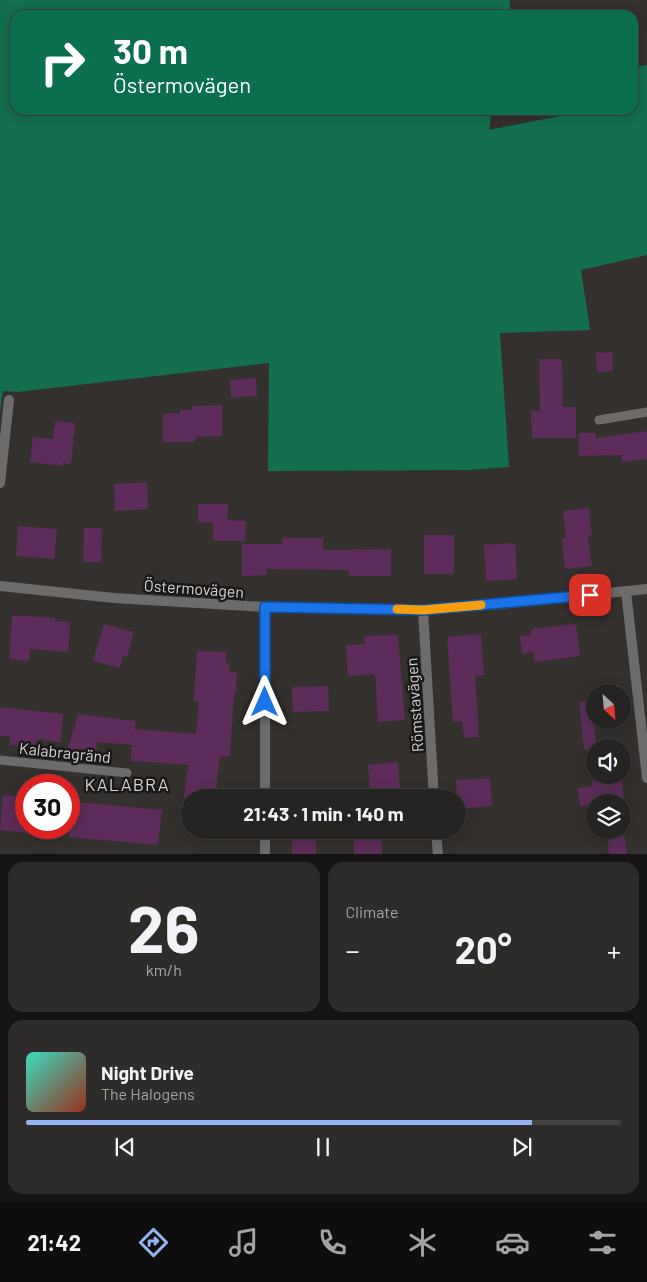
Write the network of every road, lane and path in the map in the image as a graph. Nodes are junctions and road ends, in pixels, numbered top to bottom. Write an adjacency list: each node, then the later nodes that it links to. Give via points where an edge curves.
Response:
1 (9, 400): 4 (street)
2 (647, 412): 3 (lane)
3 (599, 420)
4 (0, 483)
5 (0, 586): 8 (street, Östermovägen, via 114,598)
6 (647, 588): 7 (street, Östermovägen)
7 (626, 591): 9 (street, Östermovägen); 12 (street)
8 (265, 607): 9 (street, Östermovägen); 13 (street)
9 (423, 610): 14 (street, Römstavägen)
10 (0, 760): 11 (lane, Kalabragränd)
11 (127, 773)
12 (647, 778)
13 (265, 789)
14 (433, 789)
15 (265, 839): 17 (street)
16 (437, 839): 18 (street)
17 (265, 854)
18 (438, 854)

